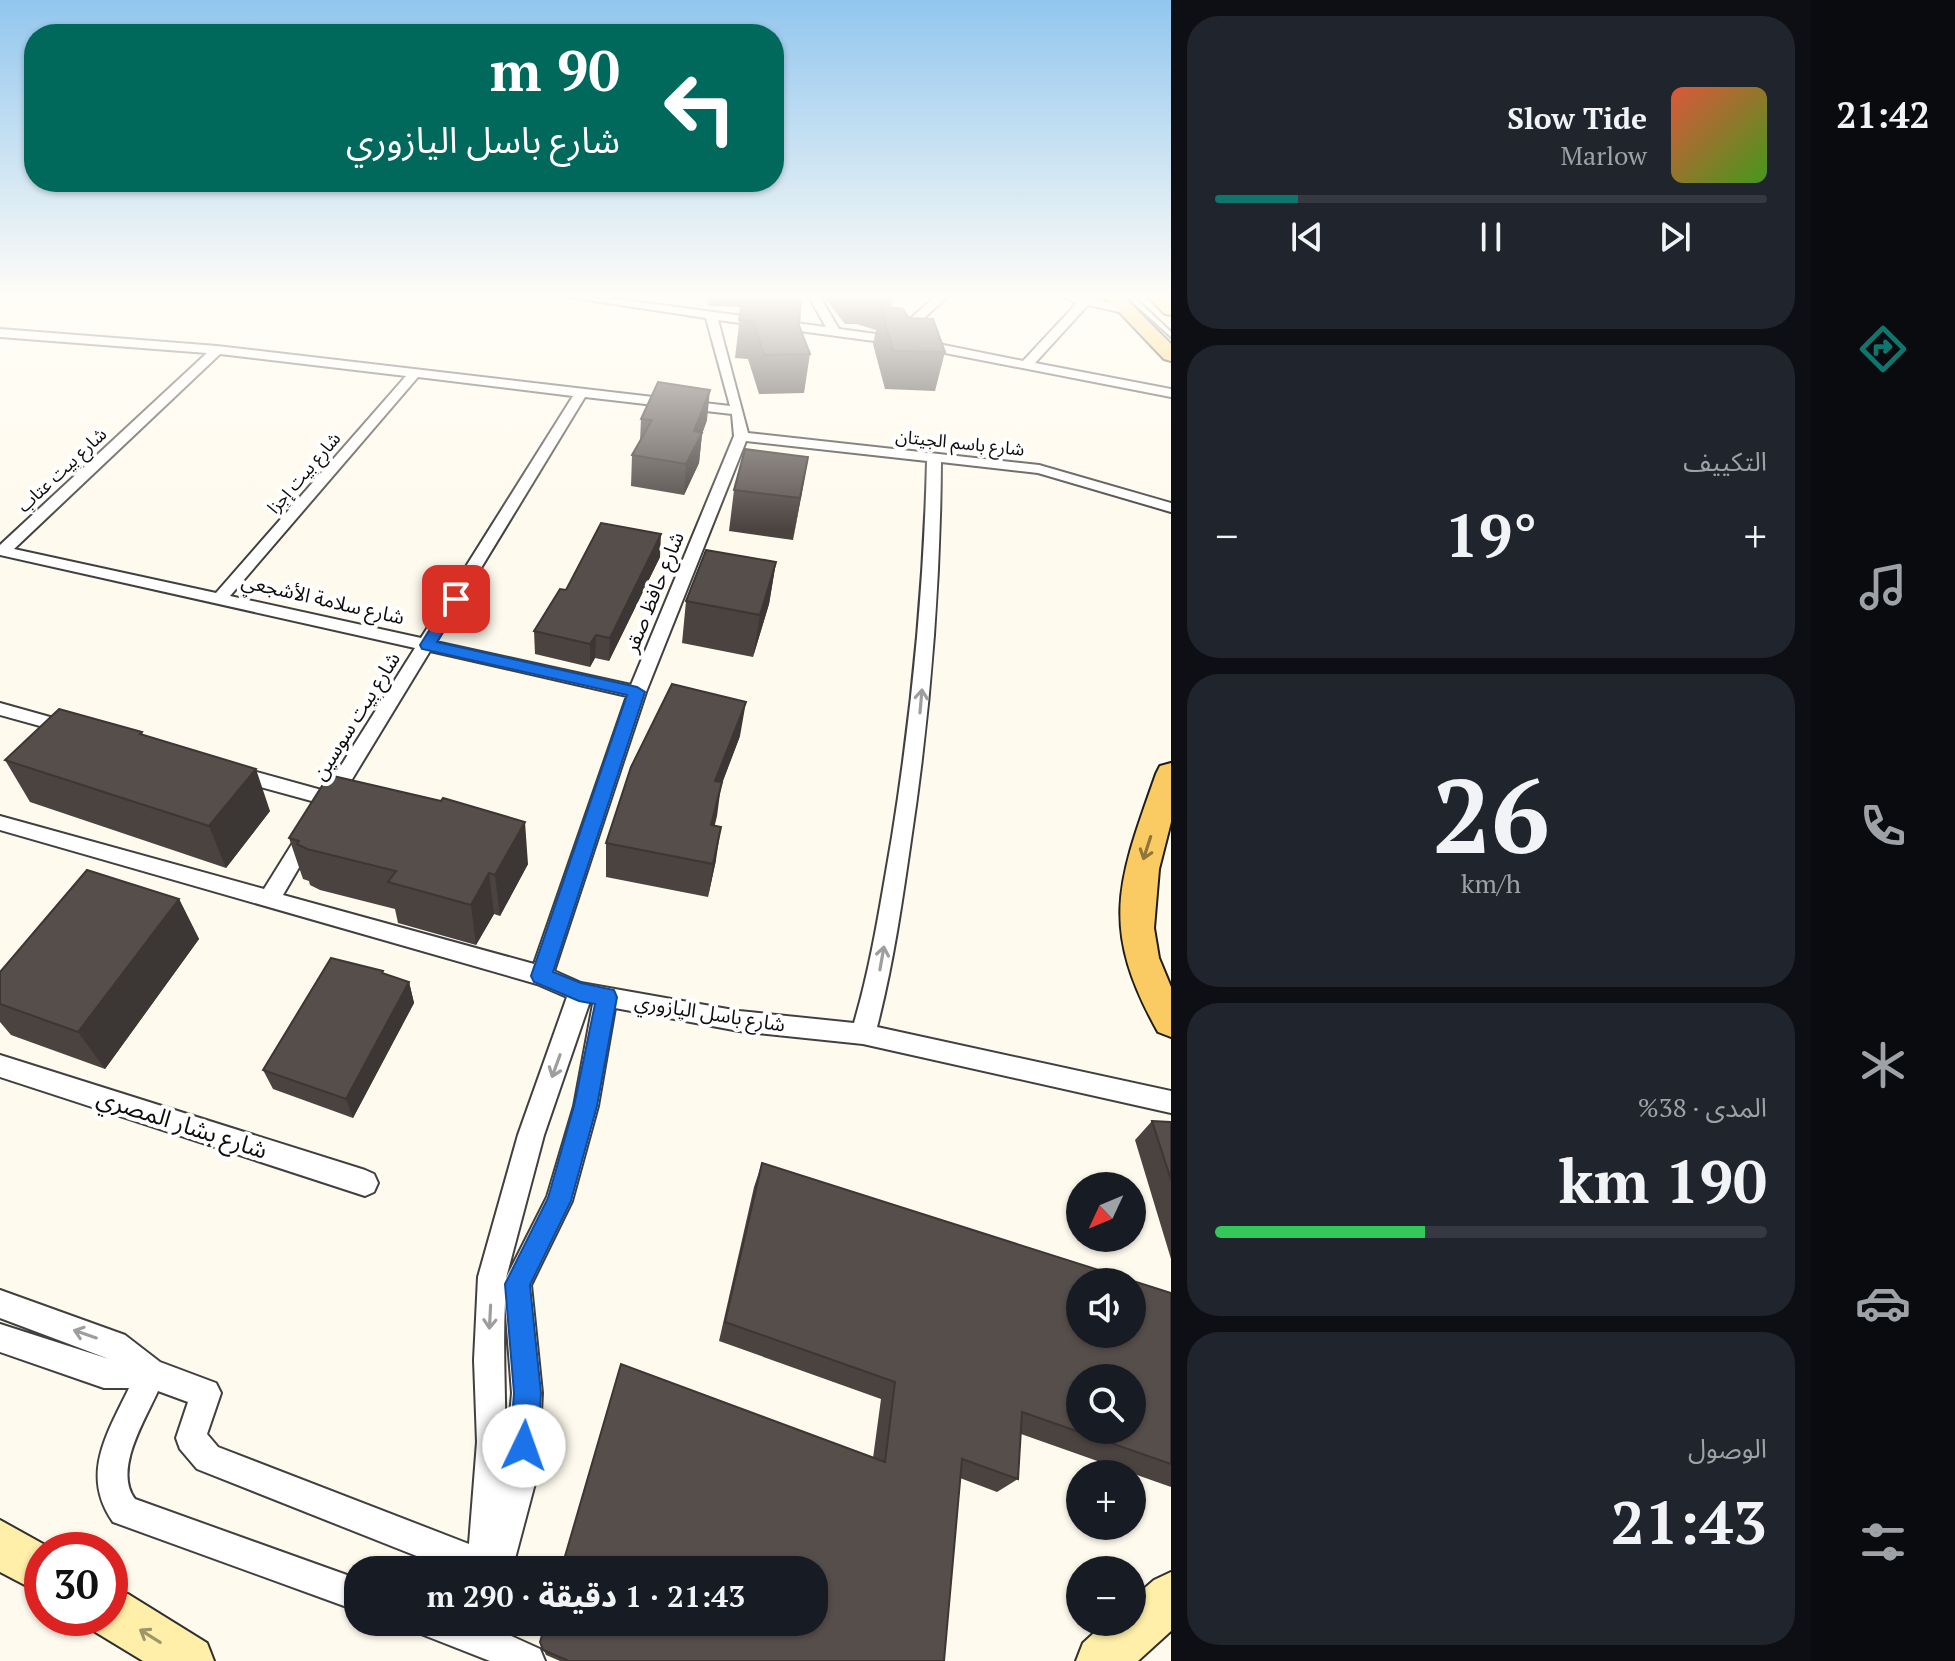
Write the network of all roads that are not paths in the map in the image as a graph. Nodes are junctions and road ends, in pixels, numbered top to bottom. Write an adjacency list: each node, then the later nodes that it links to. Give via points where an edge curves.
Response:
1 (191, 375): 12 (street, شارع بيت عتاب)
2 (414, 375): 13 (street, شارع بيت إجزا)
3 (435, 375): 7 (street)
4 (727, 375): 8 (street)
5 (1079, 375): 6 (street)
6 (1171, 393)
7 (580, 394): 8 (street); 14 (street, شارع بيت سوسين)
8 (737, 411): 9 (street)
9 (741, 436): 10 (street, شارع باسم الجيتان); 15 (street, شارع حافظ صقر)
10 (934, 459): 11 (street, شارع باسم الجيتان, via 1039,469); 27 (street, one-way to 10, via 882,964 918,732 932,577)
11 (1171, 508)
12 (1, 550): 13 (street, شارع سلامة الأشجعي)
13 (220, 598): 14 (street, شارع سلامة الأشجعي)
14 (427, 645): 15 (street, شارع سلامة الأشجعي); 20 (street, شارع بيت سوسين)
15 (637, 692): 23 (street, شارع حافظ صقر)
16 (0, 709): 17 (street)
17 (90, 733)
18 (210, 766): 20 (street)
19 (1171, 774): 26 (main road, one-way to 26, via 1139,872 1135,905 1147,979)
20 (323, 811): 22 (street, شارع بيت سوسين)
21 (0, 823): 22 (street, شارع باسل اليازوري)
22 (270, 898): 23 (street, شارع باسل اليازوري)
23 (541, 976): 24 (street, شارع باسل اليازوري)
24 (579, 992): 25 (street, شارع باسل اليازوري); 36 (street, one-way to 36, via 531,1135 492,1277)
25 (606, 997): 27 (street, شارع باسل اليازوري, via 739,1021); 37 (street, via 586,1106 559,1201 517,1284 527,1393 523,1472)
26 (1171, 1021)
27 (863, 1034): 29 (street, شارع باسل اليازوري)
28 (0, 1066): 30 (street, شارع بشار المصري)
29 (1171, 1102)
30 (365, 1183)
31 (0, 1304): 33 (street, one-way to 31, via 115,1345)
32 (0, 1338): 33 (street, via 104,1373)
33 (151, 1374): 35 (street, via 206,1393 191,1438 208,1458); 39 (street, via 112,1478 113,1495 124,1511)
34 (0, 1544): 38 (main road)
35 (455, 1556)
36 (488, 1556)
37 (493, 1556)
38 (24, 1559)
39 (344, 1590)
40 (1171, 1597): 45 (main road)
41 (128, 1623): 43 (main road, one-way to 41)
42 (492, 1636): 44 (street)
43 (189, 1661)
44 (528, 1661)
45 (1101, 1661)

